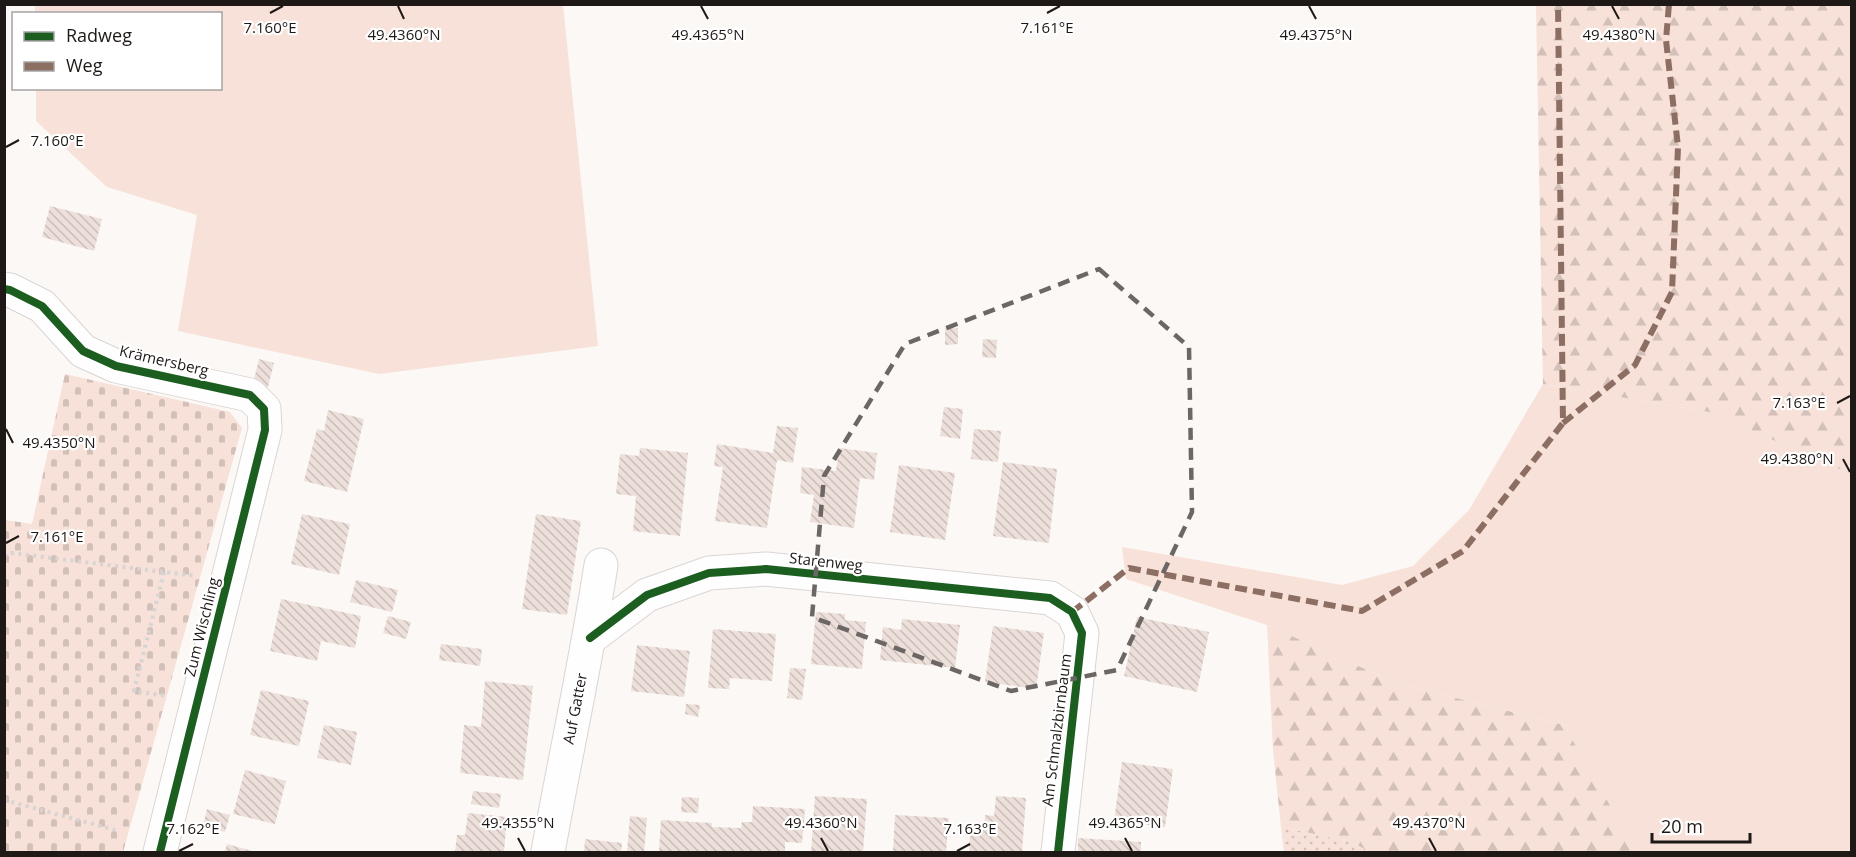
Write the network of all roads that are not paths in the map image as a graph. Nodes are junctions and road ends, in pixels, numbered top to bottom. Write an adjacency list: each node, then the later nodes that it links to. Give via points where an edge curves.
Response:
1 (4, 290): 2 (street, Krämersberg, via 42,306 83,351 116,366 250,395)
2 (264, 409): 6 (street, Zum Wischling, via 266,430)
3 (601, 565): 5 (street, Auf Gatter)
4 (1072, 612): 5 (street, Starenweg, via 1050,598 766,569 709,573 647,595); 8 (street, Am Schmalzbirnbaum, via 1082,633)
5 (590, 638): 7 (street, Auf Gatter)
6 (160, 852)
7 (548, 852)
8 (1058, 852)

